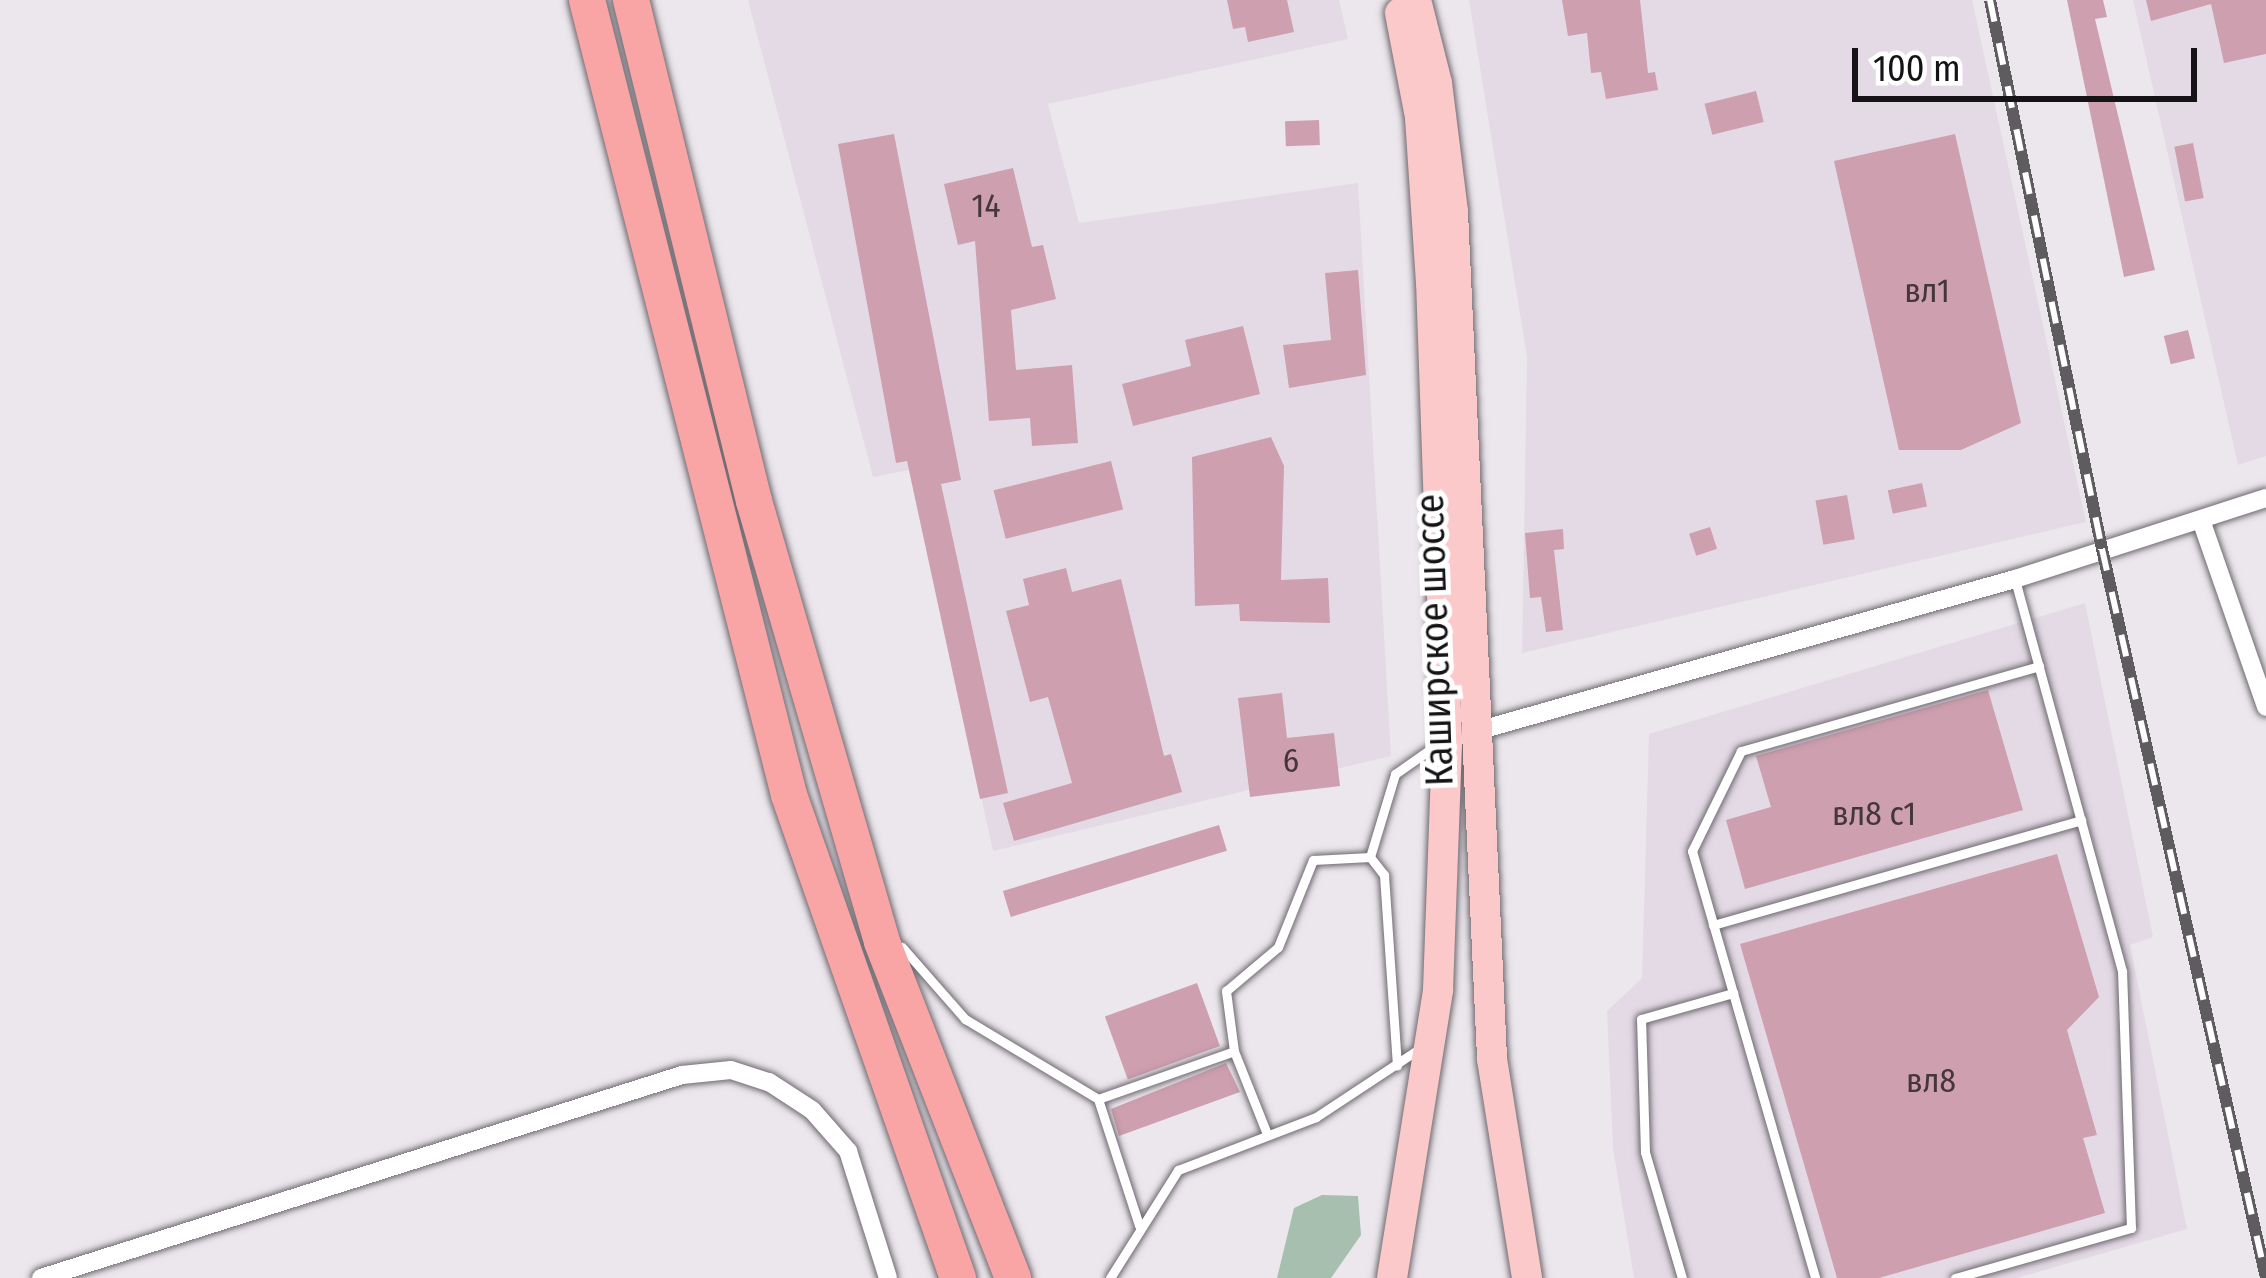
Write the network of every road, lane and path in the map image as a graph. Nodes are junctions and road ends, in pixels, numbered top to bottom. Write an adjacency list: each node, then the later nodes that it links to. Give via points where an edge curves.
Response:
1 (587, 0): 27 (highway, via 789,795)
2 (631, 0): 12 (highway, via 754,501)
3 (1397, 0): 11 (main road, via 1420,117)
4 (1416, 0): 10 (main road, Каширское шоссе, via 1437,83 1453,212)
5 (2266, 497): 6 (street)
6 (2201, 520): 7 (street); 9 (street)
7 (2015, 579): 8 (lane); 10 (street)
8 (2038, 666): 13 (lane); 15 (lane, via 1741,752 1692,850)
9 (2266, 707)
10 (1478, 731): 11 (lane); 18 (main road, Каширское шоссе)
11 (1447, 739): 14 (lane, via 1416,752 1395,775); 16 (main road)
12 (845, 820): 22 (lane, via 888,924 940,999); 28 (highway, via 920,1051)
13 (2080, 820): 15 (lane); 34 (lane, via 2122,971 2131,1228)
14 (1370, 856): 20 (lane, via 1340,852 1313,860 1304,872 1278,947 1226,991); 21 (lane, via 1384,875)
15 (1713, 925): 17 (lane)
16 (1438, 990): 18 (main road, via 1444,977 1465,968 1483,978); 19 (main road)
17 (1733, 993): 32 (lane, via 1641,1019 1646,1152); 33 (lane)
18 (1489, 1000): 31 (main road, Каширское шоссе)
19 (1429, 1042): 21 (lane); 30 (main road)
20 (1234, 1051): 22 (lane); 23 (lane)
21 (1397, 1066): 23 (lane, via 1316,1117)
22 (1098, 1099): 24 (lane)
23 (1267, 1134): 24 (lane, via 1178,1170)
24 (1139, 1225): 29 (lane)
25 (41, 1278): 26 (street, via 682,1075 731,1070 769,1082 812,1110 848,1151)
26 (888, 1278)
27 (958, 1278)
28 (1013, 1278)
29 (1110, 1278)
30 (1392, 1278)
31 (1527, 1278)
32 (1682, 1278)
33 (1815, 1278)
34 (1955, 1278)

